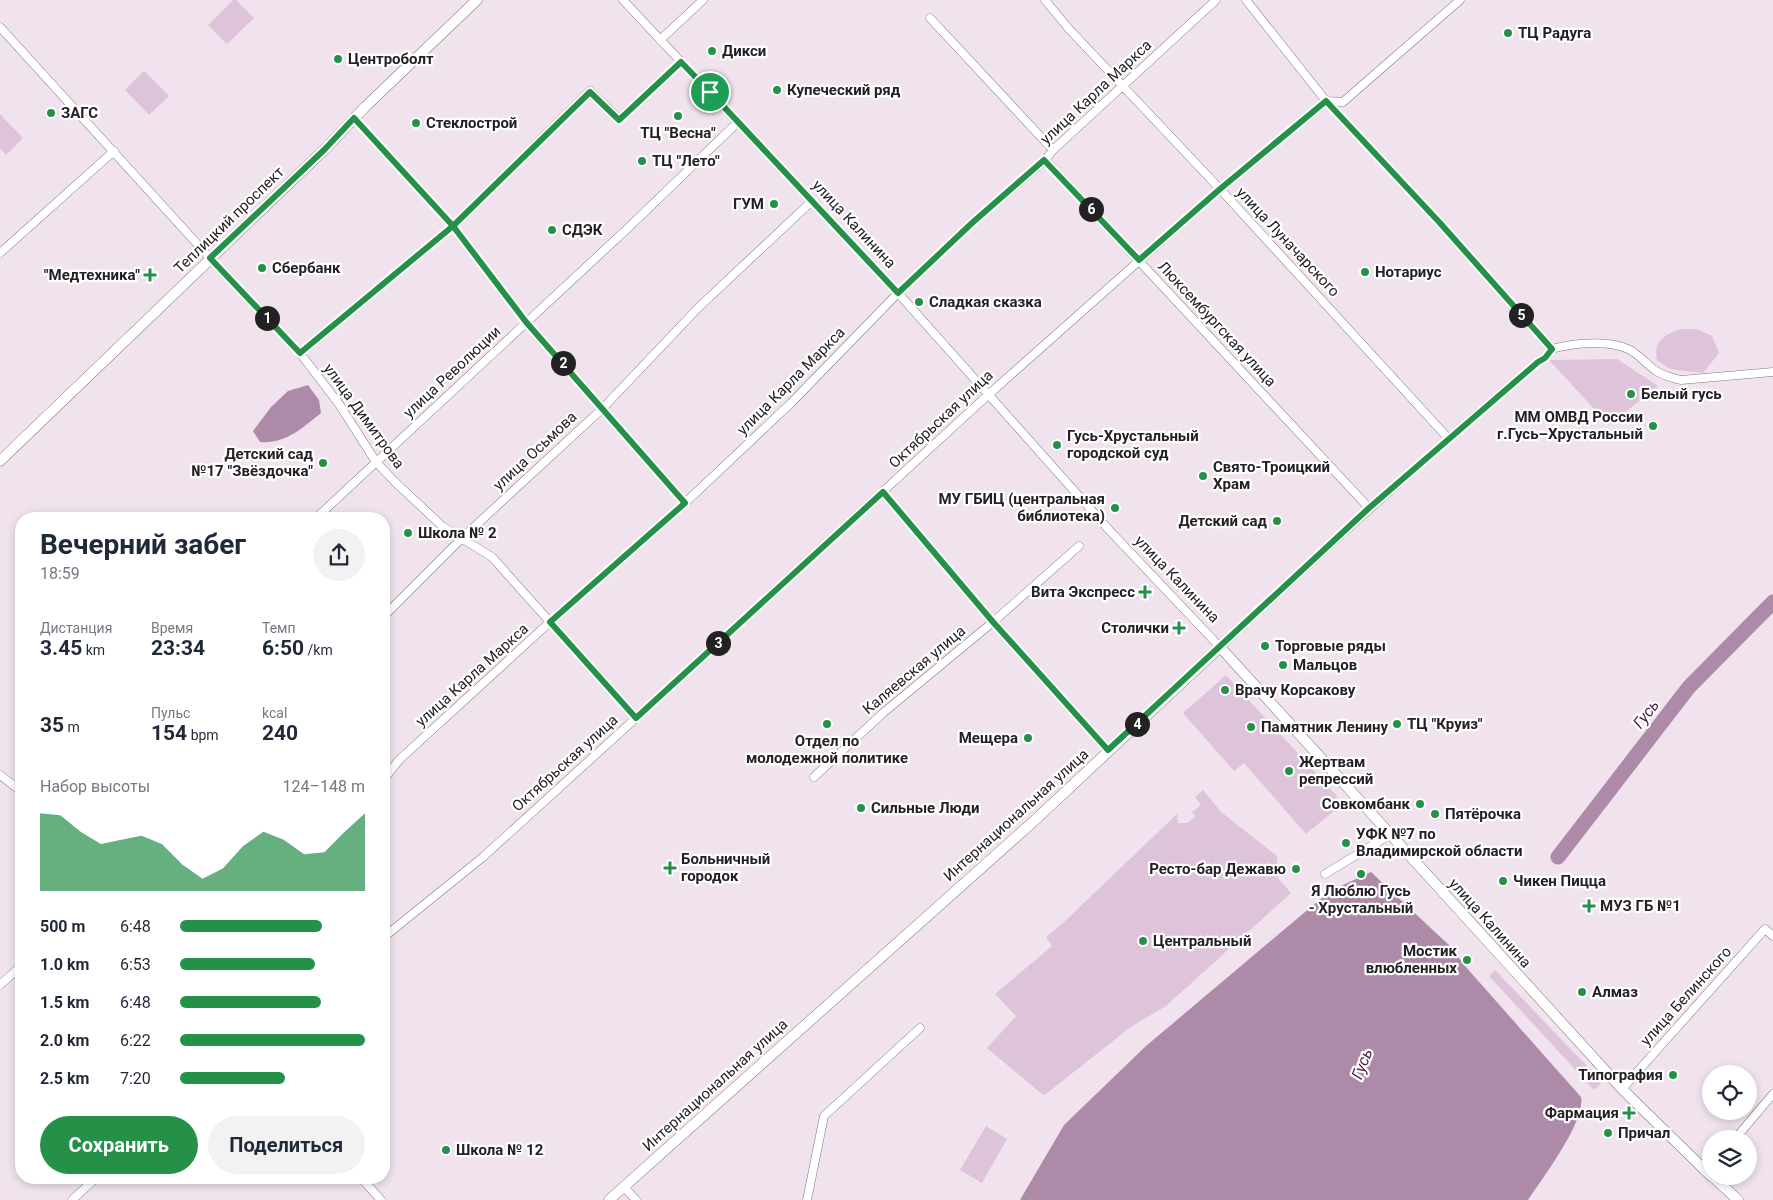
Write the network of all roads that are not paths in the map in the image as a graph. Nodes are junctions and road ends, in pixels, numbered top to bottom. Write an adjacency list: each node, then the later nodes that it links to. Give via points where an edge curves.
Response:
1 (477, 0): 14 (main road, Теплицкий проспект)
2 (623, 0): 10 (street, улица Калинина)
3 (703, 0): 10 (street)
4 (1046, 0): 12 (street, улица Луначарского)
5 (1216, 0): 12 (street, улица Карла Маркса)
6 (1246, 0): 13 (street)
7 (1460, 0): 13 (street, Октябрьская улица, via 1343,102)
8 (930, 18): 16 (street)
9 (0, 27): 17 (street, улица Димитрова)
10 (660, 40): 11 (street, улица Калинина)
11 (681, 62): 15 (street, улица Калинина); 21 (street, via 619,120 590,92)
12 (1122, 86): 16 (street, улица Карла Маркса); 19 (street, улица Луначарского)
13 (1326, 101): 19 (street, Октябрьская улица); 27 (street)
14 (354, 118): 21 (street); 23 (main road, Теплицкий проспект)
15 (738, 122): 20 (street, улица Калинина); 26 (street, улица Революции)
16 (1053, 150): 18 (street, улица Карла Маркса)
17 (114, 151): 22 (street); 23 (street, улица Димитрова)
18 (1044, 160): 24 (street, Люксембургская улица); 25 (street, улица Карла Маркса)
19 (1220, 189): 24 (street, Октябрьская улица); 32 (street, улица Луначарского)
20 (812, 201): 25 (street, улица Калинина); 31 (street, улица Осьмова, via 699,307)
21 (453, 226): 26 (street); 28 (street)
22 (0, 253)
23 (210, 258): 28 (street, улица Димитрова); 33 (main road, Теплицкий проспект)
24 (1139, 260): 30 (street, Октябрьская улица); 37 (street, Люксембургская улица)
25 (898, 293): 30 (street, улица Калинина); 36 (street, улица Карла Маркса, via 791,403)
26 (526, 322): 31 (street); 34 (street, улица Революции)
27 (1552, 349): 29 (street, via 1584,344 1628,349 1656,371 1681,380); 32 (street, Интернациональная улица)
28 (300, 353): 34 (street, улица Димитрова, via 339,404)
29 (1773, 372)
30 (988, 395): 35 (street, Октябрьская улица); 44 (street, улица Калинина)
31 (602, 408): 36 (street); 39 (street, улица Осьмова)
32 (1448, 438): 37 (street, Интернациональная улица)
33 (0, 461)
34 (376, 462): 38 (street, улица Революции); 39 (street, улица Димитрова, via 415,502)
35 (883, 492): 43 (street); 45 (street, Октябрьская улица)
36 (685, 503): 42 (street, улица Карла Маркса)
37 (1369, 508): 44 (street, Интернациональная улица)
38 (322, 512)
39 (460, 539): 41 (street, улица Осьмова); 42 (street, улица Димитрова, via 492,557)
40 (1079, 546): 43 (street, Каляевская улица)
41 (390, 610)
42 (550, 622): 45 (street, улица Димитрова); 47 (street, улица Карла Маркса)
43 (993, 622): 46 (street); 49 (street, Каляевская улица, via 884,713)
44 (1220, 647): 46 (main road, Интернациональная улица); 51 (main road, улица Калинина)
45 (636, 718): 53 (street, Октябрьская улица, via 483,857)
46 (1108, 750): 65 (main road, Интернациональная улица, via 1034,821)
47 (390, 771)
48 (0, 775): 50 (street)
49 (814, 777)
50 (15, 786)
51 (1391, 834): 52 (street); 58 (main road, улица Калинина)
52 (1325, 874)
53 (390, 932)
54 (1773, 936): 58 (street, улица Белинского, via 1765,929)
55 (15, 971): 56 (street)
56 (0, 985)
57 (920, 1028): 70 (street, via 824,1116)
58 (1622, 1089): 61 (main road, улица Калинина)
59 (1773, 1094): 60 (street)
60 (1742, 1130)
61 (1702, 1165)
62 (90, 1184): 66 (street)
63 (367, 1184): 67 (street)
64 (1722, 1185): 71 (main road, улица Калинина)
65 (624, 1187): 68 (main road, Интернациональная улица); 69 (street)
66 (72, 1200)
67 (381, 1200)
68 (609, 1200)
69 (636, 1200)
70 (807, 1200)
71 (1738, 1200)

